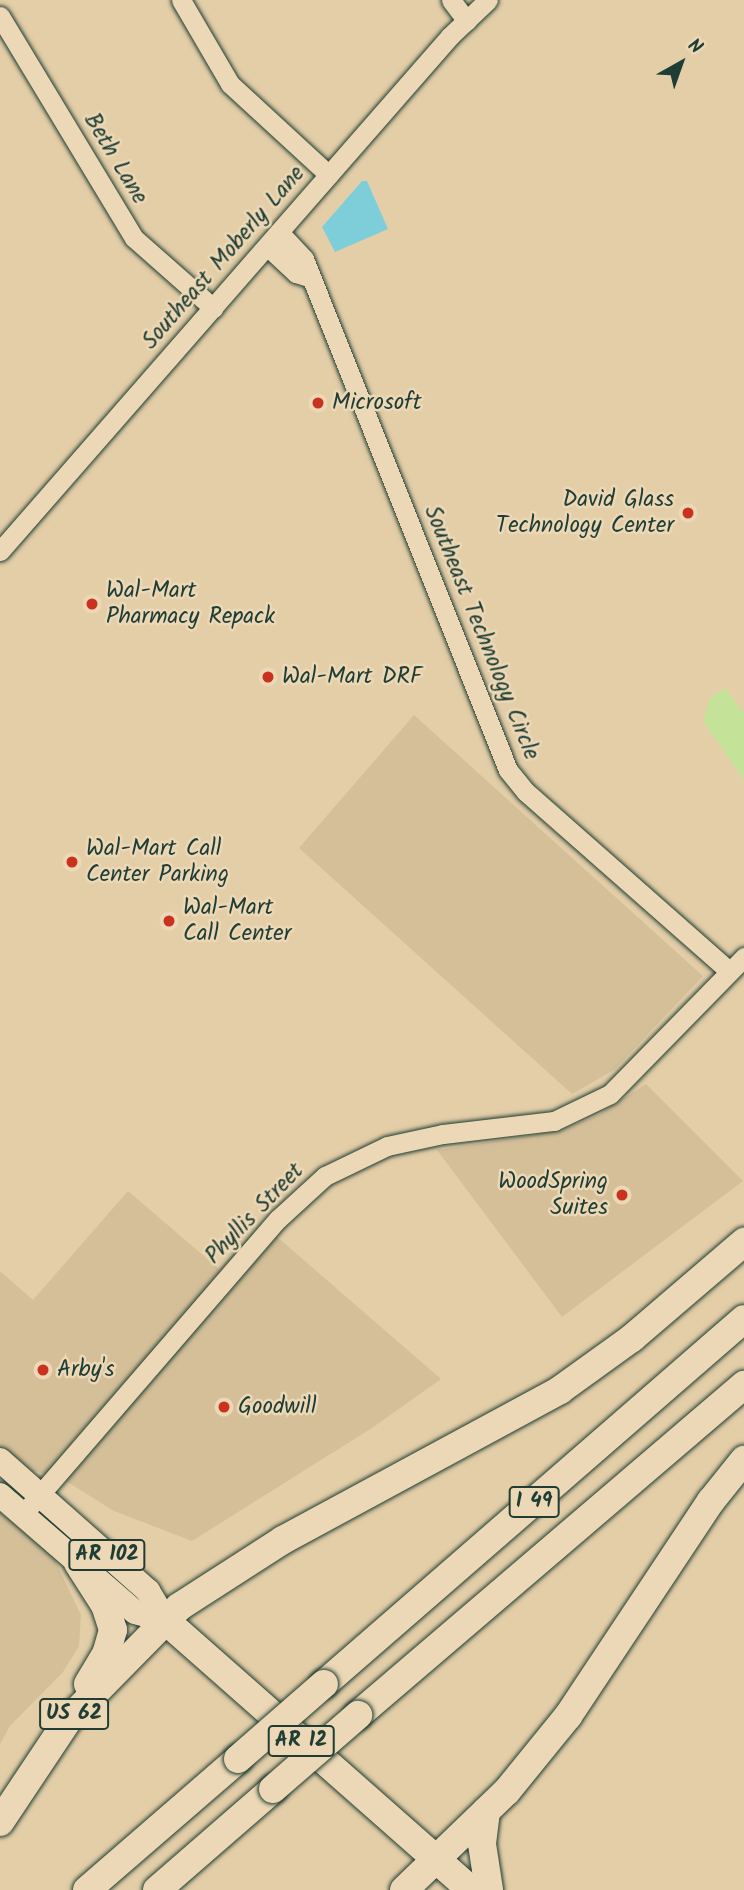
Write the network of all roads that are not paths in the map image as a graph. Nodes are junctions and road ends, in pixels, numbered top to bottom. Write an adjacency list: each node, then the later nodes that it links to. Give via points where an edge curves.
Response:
1 (181, 0): 6 (street, via 230,84)
2 (451, 0): 5 (street)
3 (488, 0): 5 (street, Southeast Moberly Lane)
4 (0, 16): 8 (street, Beth Lane, via 134,238)
5 (467, 21): 6 (street, Southeast Moberly Lane)
6 (329, 175): 7 (street, Southeast Moberly Lane)
7 (273, 239): 8 (street, Southeast Moberly Lane); 11 (street, Southeast Technology Circle, via 304,259 508,770 526,792)
8 (213, 308): 9 (street, Southeast Moberly Lane)
9 (0, 551)
10 (744, 957): 11 (street, Phyllis Street)
11 (730, 971): 18 (street, Phyllis Street, via 610,1094 554,1121 443,1134 387,1146 325,1176 278,1219)
12 (744, 1242): 21 (highway, via 632,1338 560,1390 283,1540 183,1604)
13 (744, 1319): 26 (highway, I 49, bridge)
14 (744, 1385): 27 (highway, I 49, bridge)
15 (0, 1460): 18 (main road, AR 102)
16 (744, 1460): 23 (highway, via 711,1501 568,1716)
17 (0, 1495): 19 (main road, AR 102)
18 (40, 1495): 19 (street, Phyllis Street); 21 (main road, AR 102, via 148,1591)
19 (22, 1515): 20 (main road, AR 102)
20 (78, 1563): 21 (main road, AR 102, via 135,1612); 22 (highway, US 62, via 105,1605 113,1630 106,1654)
21 (166, 1621): 22 (highway, US 62); 25 (highway, AR 12)
22 (68, 1720): 24 (highway, US 62)
23 (486, 1811): 25 (highway); 30 (highway, via 482,1844)
24 (0, 1822)
25 (436, 1860): 28 (highway); 29 (highway, AR 12)
26 (87, 1890)
27 (157, 1890)
28 (404, 1890)
29 (471, 1890)
30 (489, 1890)

